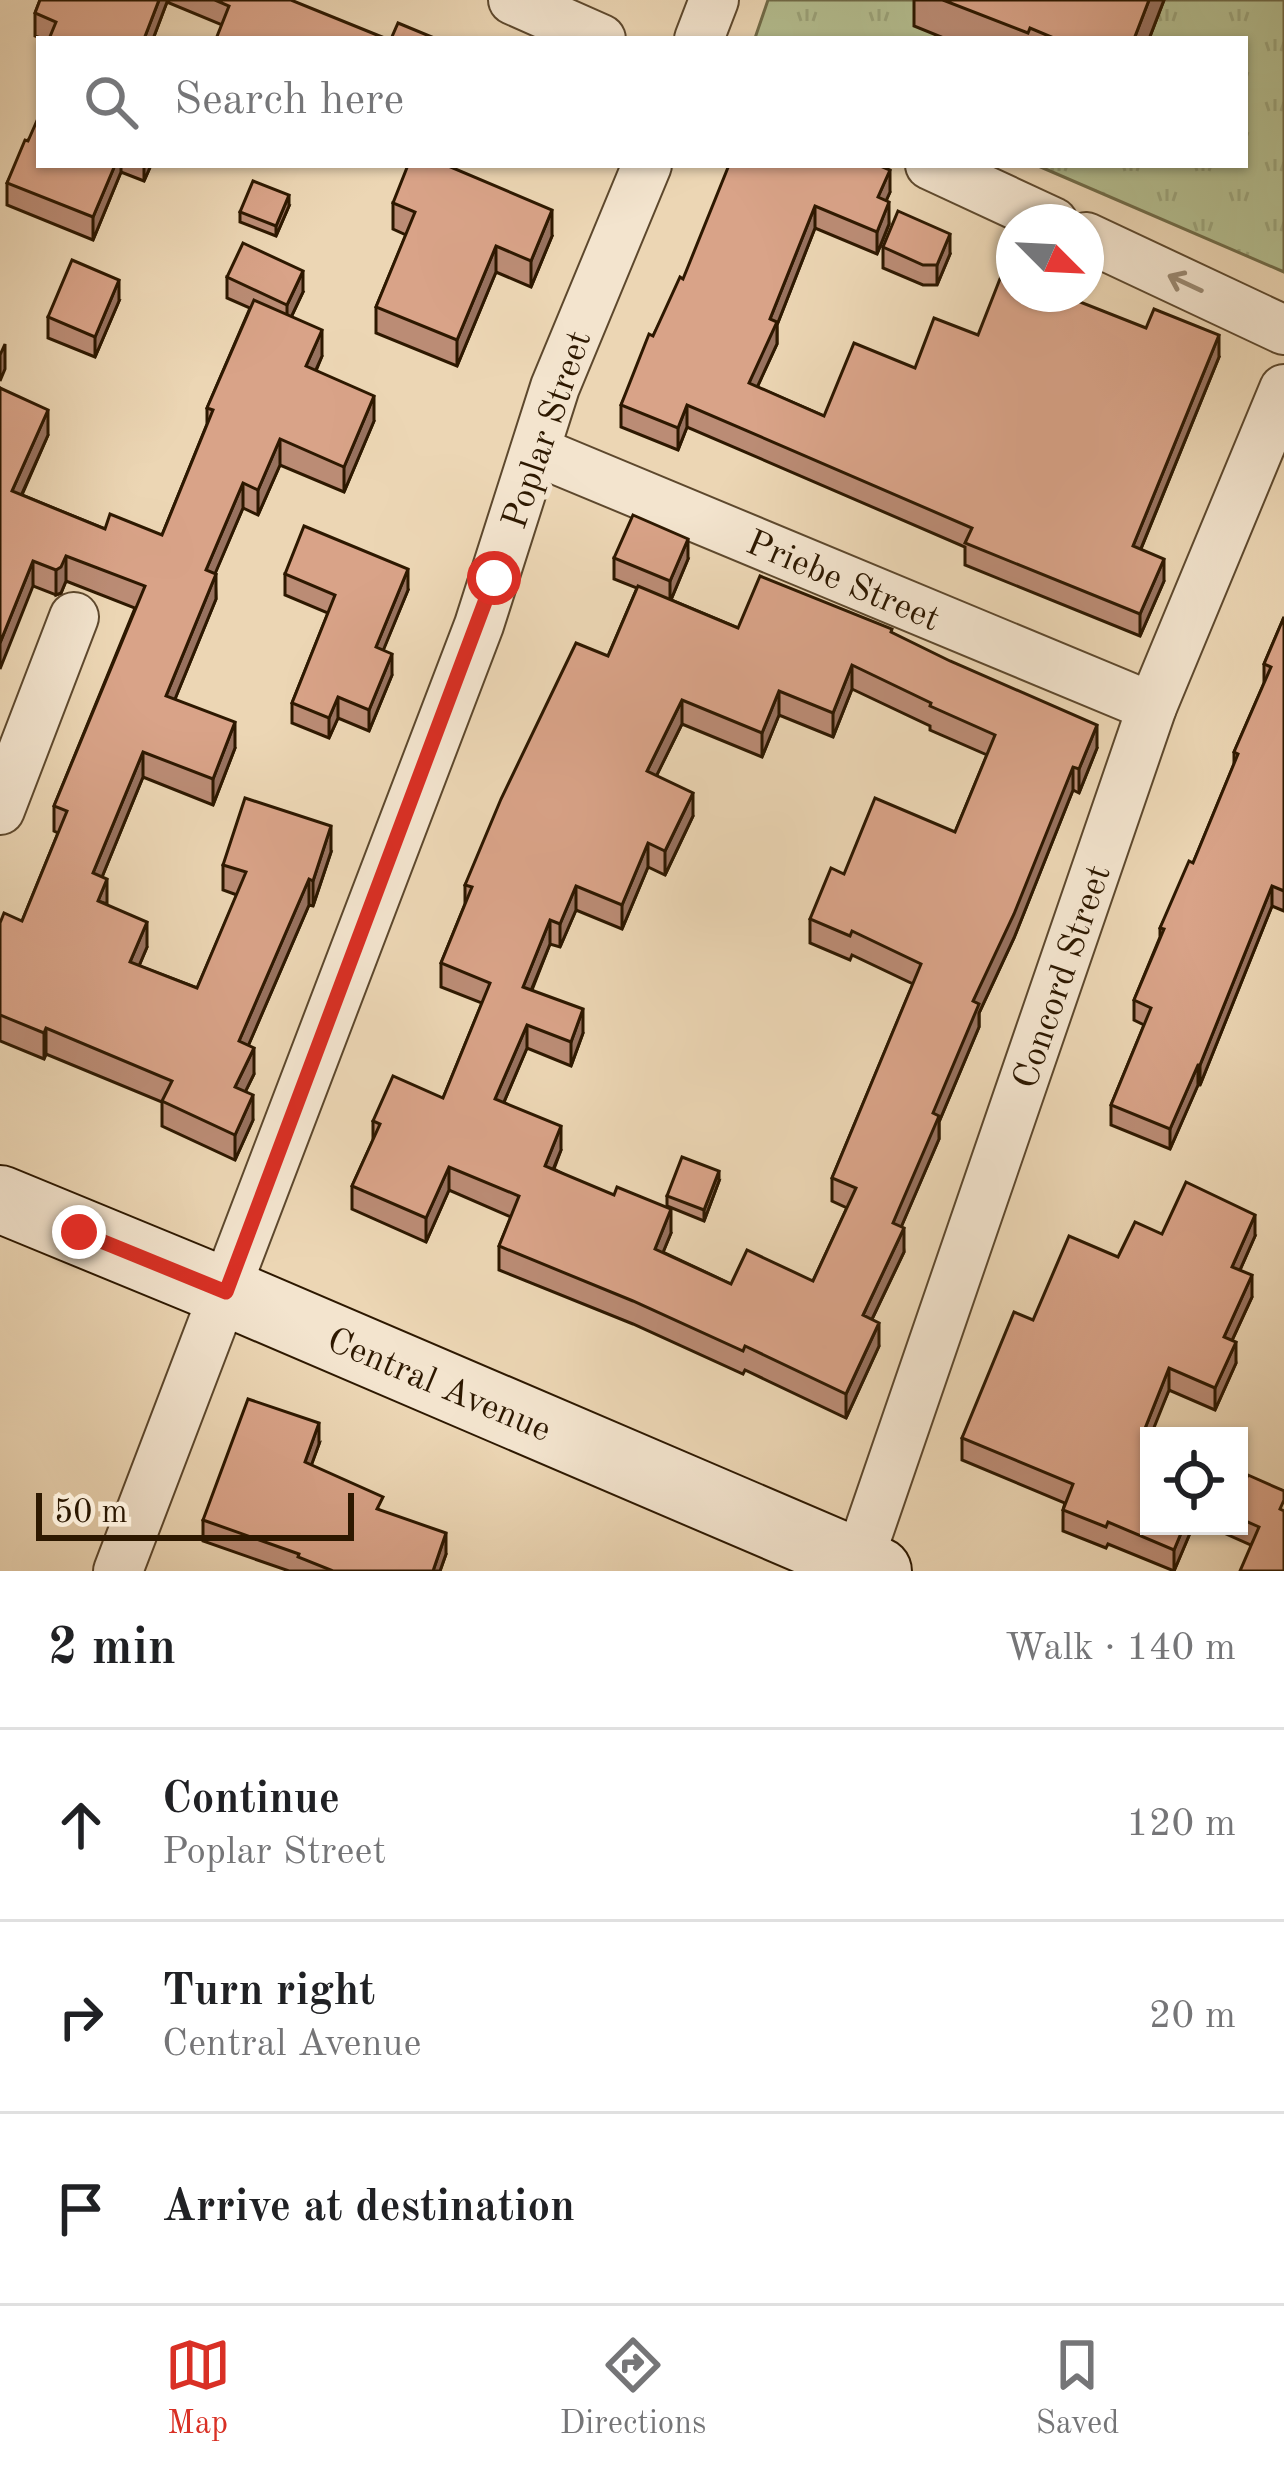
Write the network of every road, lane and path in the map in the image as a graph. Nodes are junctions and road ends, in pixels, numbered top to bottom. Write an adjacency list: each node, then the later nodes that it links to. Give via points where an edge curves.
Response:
1 (513, 0): 3 (street)
2 (714, 0): 4 (street)
3 (594, 36)
4 (700, 36)
5 (646, 168): 11 (street, Poplar Street)
6 (936, 168): 7 (street)
7 (1014, 204)
8 (1104, 245): 9 (street, one-way to 8)
9 (1284, 330)
10 (1284, 388): 13 (street, Concord Street)
11 (536, 451): 13 (street, Priebe Street); 16 (street, Poplar Street, via 479,626)
12 (74, 617): 14 (street)
13 (1152, 707): 17 (street, Concord Street)
14 (0, 810)
15 (0, 1199): 16 (street, Central Avenue)
16 (226, 1292): 17 (street, Central Avenue); 18 (street, Poplar Street)
17 (864, 1568)
18 (118, 1571)

